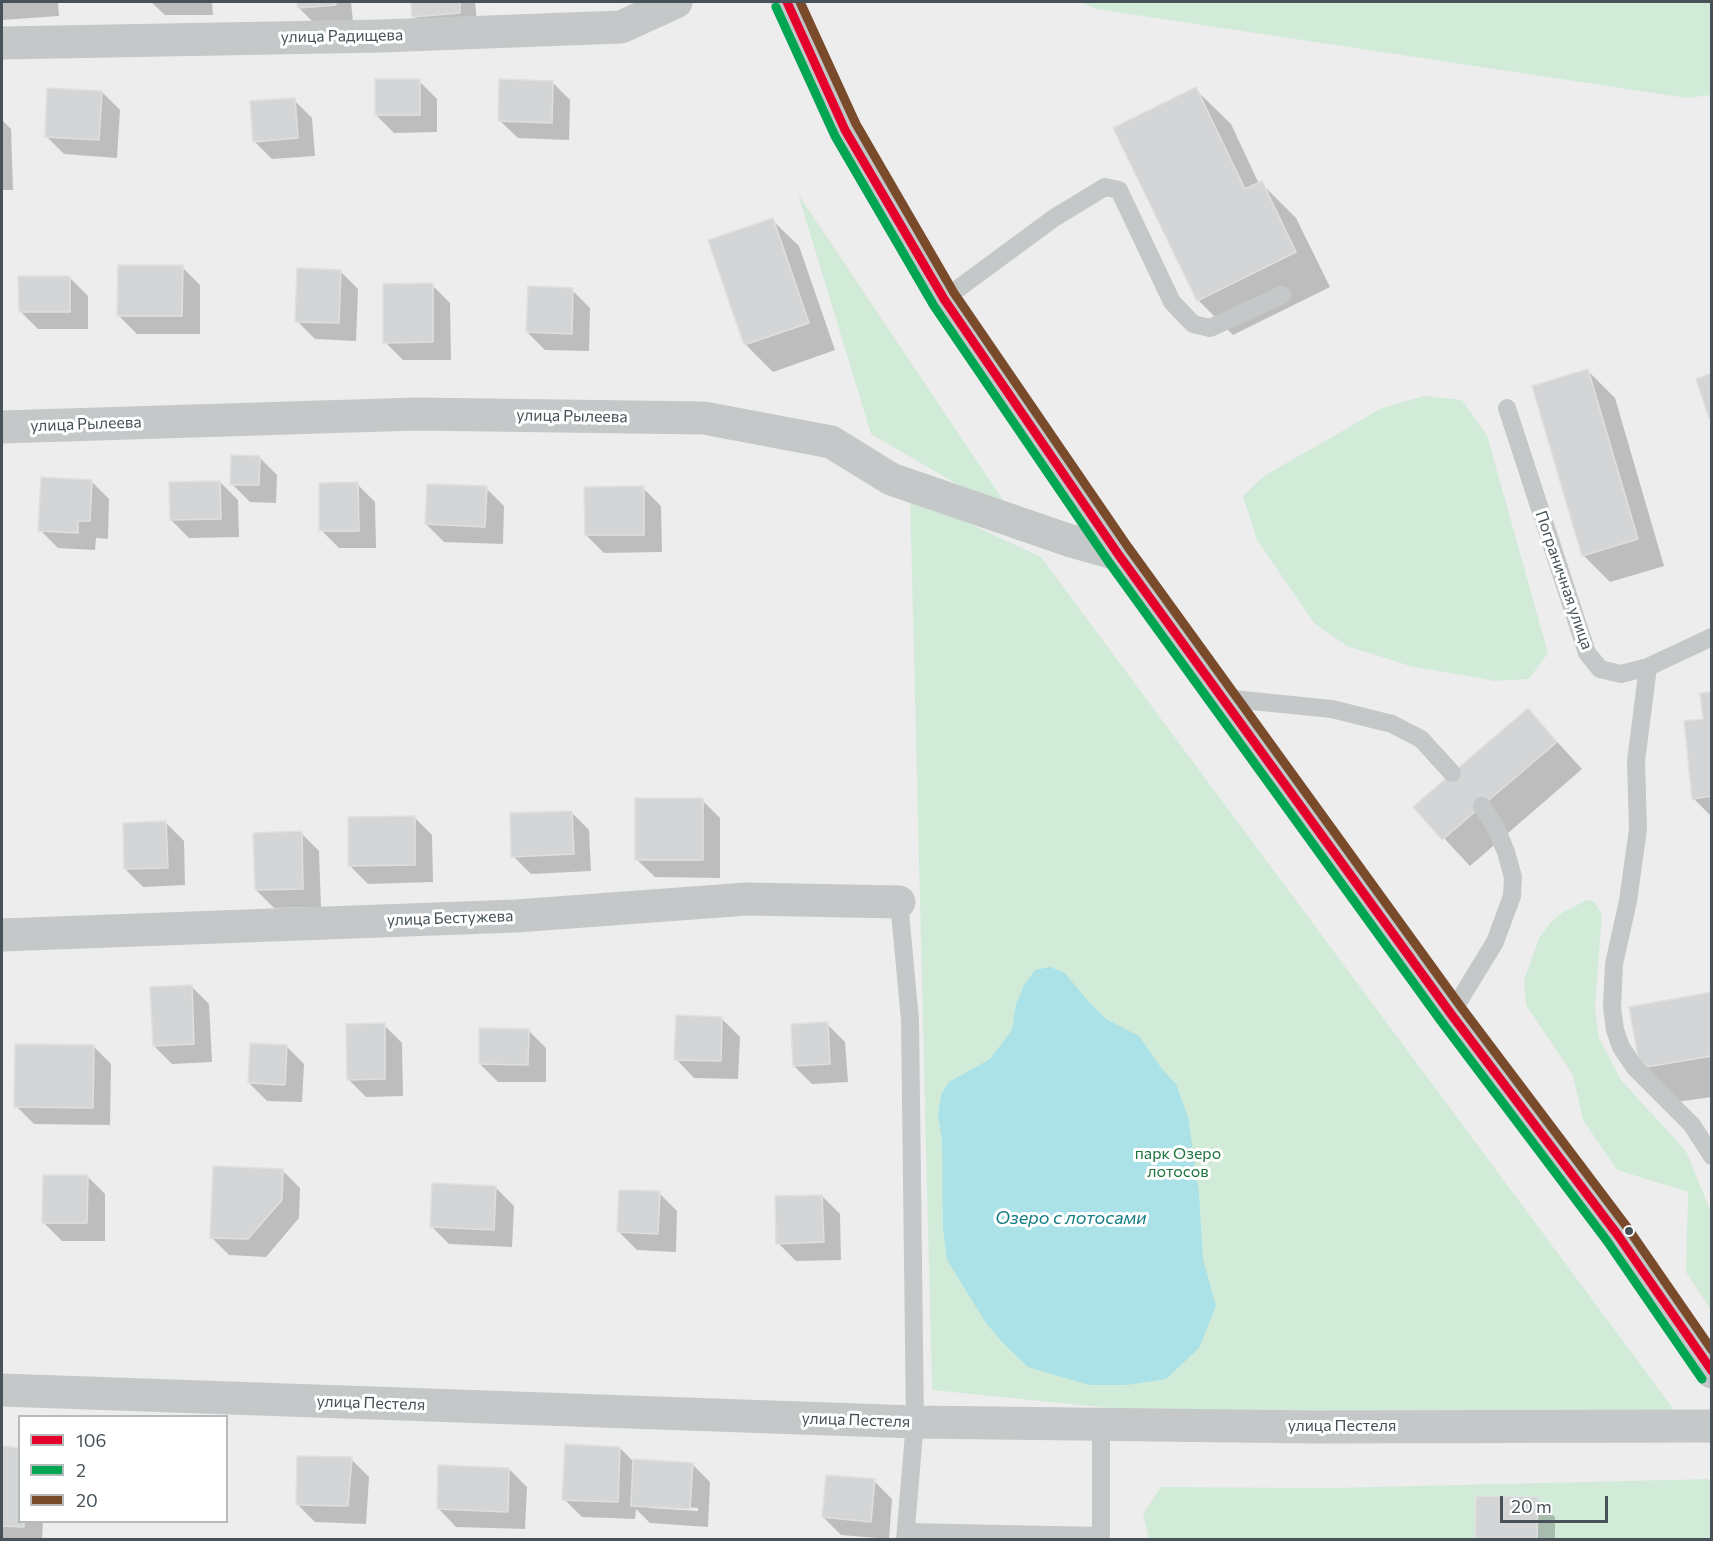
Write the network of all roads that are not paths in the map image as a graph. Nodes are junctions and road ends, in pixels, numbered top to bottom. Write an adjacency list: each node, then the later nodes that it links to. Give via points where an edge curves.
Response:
1 (676, 2): 3 (street, улица Радищева, via 621,27)
2 (787, 2): 5 (main road, via 845,130)
3 (2, 43)
4 (1282, 295): 5 (lane, via 1210,328 1193,324 1172,302 1119,190 1105,187 1054,218)
5 (944, 299): 8 (main road)
6 (1507, 408): 10 (lane, Пограничная улица, via 1587,653 1600,669 1621,674)
7 (2, 427): 8 (street, улица Рылеева, via 416,414 704,418 831,442 891,479)
8 (1118, 554): 11 (main road)
9 (1712, 637): 10 (lane, Пограничная улица)
10 (1648, 667): 17 (lane, via 1636,761 1638,829 1614,964 1615,1030 1635,1068 1692,1125)
11 (1223, 698): 12 (lane, via 1332,710 1392,724 1421,739); 16 (main road)
12 (1452, 773)
13 (1482, 806): 16 (lane, via 1506,852 1512,896 1495,942)
14 (899, 902): 15 (street, улица Бестужева, via 747,899 516,916); 20 (lane, via 910,1020)
15 (2, 934)
16 (1451, 1014): 18 (main road, via 1617,1234)
17 (1712, 1156)
18 (1712, 1372)
19 (2, 1390): 20 (street, улица Пестеля)
20 (915, 1422): 21 (street, улица Пестеля); 23 (lane)
21 (1101, 1424): 22 (street, улица Пестеля); 23 (lane, via 1101,1536)
22 (1712, 1426)
23 (905, 1536)

